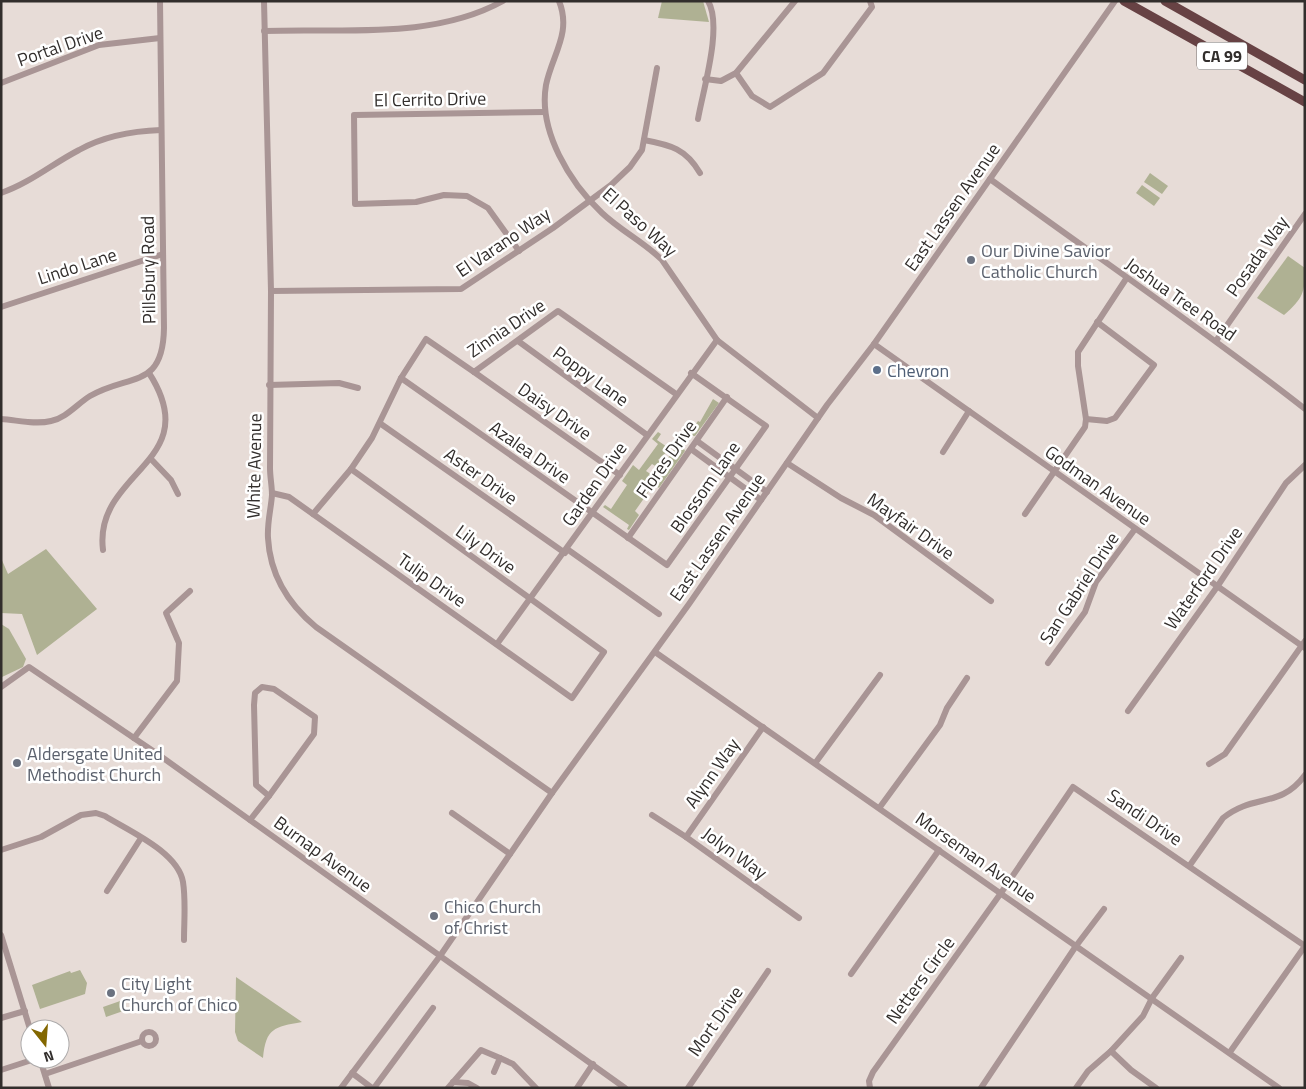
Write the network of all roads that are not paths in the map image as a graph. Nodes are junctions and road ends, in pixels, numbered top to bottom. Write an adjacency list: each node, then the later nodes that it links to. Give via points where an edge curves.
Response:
1 (160, 1): 12 (street, Pillsbury Road)
2 (264, 1): 11 (street, White Avenue)
3 (503, 1): 11 (street, via 477,14 430,26)
4 (559, 1): 19 (street, El Paso Way, via 563,33 546,86)
5 (708, 1): 15 (street, via 714,26)
6 (795, 1): 14 (street)
7 (870, 1): 14 (street, via 872,7 823,72 770,107 752,96)
8 (1115, 1): 24 (street, East Lassen Avenue)
9 (1124, 1): 18 (highway, CA 99)
10 (1165, 1): 16 (highway, CA 99)
11 (264, 31): 31 (street, White Avenue)
12 (160, 38): 17 (street, Portal Drive, via 99,45); 21 (street, Pillsbury Road)
13 (657, 68): 22 (street, El Varano Way)
14 (736, 73): 15 (street, via 721,81)
15 (705, 79): 20 (street)
16 (1305, 80)
17 (1, 83)
18 (1305, 102)
19 (545, 112): 26 (street, El Paso Way, via 556,148); 28 (street, El Cerrito Drive, via 354,115 355,204 416,202 444,195 467,196 488,208)
20 (698, 118)
21 (161, 130): 25 (street, via 124,134 95,143 26,183); 29 (street, Pillsbury Road)
22 (644, 140): 23 (street, via 660,142 684,152); 26 (street, El Varano Way, via 638,158)
23 (700, 173)
24 (990, 179): 30 (street, Joshua Tree Road); 37 (street, East Lassen Avenue)
25 (1, 193)
26 (591, 200): 28 (street, El Varano Way); 34 (street, El Paso Way, via 602,213 662,260)
27 (1305, 214): 36 (street, Posada Way)
28 (519, 251): 31 (street, El Varano Way, via 461,289)
29 (163, 254): 32 (street, Lindo Lane); 40 (street, Pillsbury Road, via 163,345)
30 (1126, 279): 33 (street); 36 (street, Joshua Tree Road)
31 (270, 291): 42 (street, White Avenue)
32 (1, 306)
33 (1097, 322): 50 (street, via 1078,352); 50 (street, via 1154,365 1115,418 1107,421)
34 (716, 340): 39 (street, Garden Drive); 48 (street, El Paso Way)
35 (518, 341): 38 (street, Zinnia Drive); 44 (street, Zinnia Drive, via 558,311); 52 (street, Poppy Lane)
36 (1216, 341): 46 (street, Joshua Tree Road)
37 (874, 344): 47 (street, Godman Avenue); 48 (street, East Lassen Avenue)
38 (474, 372): 41 (street, Zinnia Drive, via 426,338); 62 (street, Daisy Drive)
39 (691, 372): 44 (street, Garden Drive); 45 (street)
40 (149, 373): 49 (street, via 92,395 51,422); 56 (street, via 161,394 166,416 162,440)
41 (401, 378): 51 (street, Zinnia Drive); 69 (street, Azalea Drive)
42 (269, 385): 43 (street, via 339,383); 65 (street, White Avenue)
43 (358, 388)
44 (676, 394): 52 (street, Garden Drive)
45 (727, 398): 53 (street, Flores Drive); 60 (street, Blossom Lane, via 766,426)
46 (1305, 409)
47 (969, 411): 55 (street); 61 (street, Godman Avenue)
48 (818, 418): 57 (street, East Lassen Avenue)
49 (1, 419)
50 (1086, 419): 61 (street, via 1085,427)
51 (381, 424): 59 (street, Zinnia Drive); 74 (street, Aster Drive)
52 (647, 435): 62 (street, Garden Drive)
53 (697, 441): 54 (street, Flores Drive); 60 (street)
54 (691, 449): 63 (street); 72 (street, Flores Drive)
55 (943, 452)
56 (151, 459): 66 (street, via 171,480); 73 (street, via 126,485 107,514 102,532)
57 (787, 462): 64 (street, East Lassen Avenue); 79 (street, Mayfair Drive, via 841,498 874,515)
58 (1305, 465): 76 (street, Waterford Drive, via 1286,483)
59 (351, 469): 68 (street, Zinnia Drive); 78 (street, Lily Drive)
60 (735, 469): 63 (street, Blossom Lane); 64 (street)
61 (1054, 473): 70 (street); 71 (street, Godman Avenue)
62 (620, 475): 69 (street, Garden Drive)
63 (730, 477): 67 (street); 75 (street, Blossom Lane)
64 (767, 492): 67 (street, East Lassen Avenue)
65 (272, 493): 68 (street, Tulip Drive, via 289,497); 95 (street, White Avenue, via 268,538 273,571 297,611)
66 (178, 494)
67 (761, 500): 83 (street, East Lassen Avenue)
68 (313, 514): 81 (street, Tulip Drive)
69 (591, 514): 72 (street, Azalea Drive); 74 (street, Garden Drive)
70 (1025, 514)
71 (1134, 529): 76 (street, Godman Avenue); 84 (street, San Gabriel Drive, via 1096,582 1085,612)
72 (628, 538): 75 (street, Azalea Drive)
73 (103, 550)
74 (566, 551): 78 (street, Garden Drive); 80 (street, Aster Drive)
75 (667, 565)
76 (1217, 587): 82 (street, Godman Avenue); 89 (street, Waterford Drive)
77 (190, 591): 91 (street, via 166,613 179,643 177,681)
78 (530, 599): 81 (street, Garden Drive); 88 (street, Lily Drive, via 604,652)
79 (991, 601)
80 (658, 614)
81 (497, 644): 88 (street, Tulip Drive)
82 (1304, 645): 93 (street, via 1225,754)
83 (655, 652): 90 (street, Morseman Avenue); 95 (street, East Lassen Avenue)
84 (1048, 663)
85 (880, 675): 92 (street)
86 (967, 678): 97 (street, via 940,725)
87 (1, 687): 91 (street, Burnap Avenue, via 29,667)
88 (572, 698)
89 (1128, 711)
90 (763, 727): 92 (street, Morseman Avenue); 101 (street, Alynn Way)
91 (134, 738): 100 (street, Burnap Avenue)
92 (816, 762): 97 (street, Morseman Avenue)
93 (1209, 764)
94 (1305, 775): 106 (street, via 1295,789 1284,795 1248,803 1230,812)
95 (552, 793): 105 (street, East Lassen Avenue)
96 (269, 796): 96 (street, via 314,734 315,717 274,689 262,687 255,693 254,705 256,785); 100 (street)
97 (880, 807): 104 (street, Morseman Avenue)
98 (452, 813): 105 (street)
99 (652, 815): 101 (street, Jolyn Way)
100 (250, 820): 115 (street, Burnap Avenue)
101 (686, 837): 110 (street, Jolyn Way)
102 (141, 838): 103 (street, via 105,816 89,812 42,837); 107 (street); 112 (street, via 163,853 178,869 184,893)
103 (1, 850)
104 (939, 850): 108 (street, Morseman Avenue); 118 (street)
105 (510, 854): 115 (street, East Lassen Avenue)
106 (1190, 865): 108 (street, Sandi Drive, via 1073,787); 114 (street, Sandi Drive)
107 (107, 891)
108 (1001, 893): 113 (street, Morseman Avenue); 145 (street, Netters Circle, via 873,1072)
109 (1104, 909): 113 (street)
110 (799, 918)
111 (1, 935): 121 (street)
112 (184, 940)
113 (1076, 946): 119 (street, Morseman Avenue); 146 (street)
114 (1305, 946): 126 (street, Sandi Drive)
115 (440, 956): 129 (street, Burnap Avenue); 133 (street, East Lassen Avenue)
116 (1182, 958): 119 (street)
117 (768, 971): 144 (street, Mort Drive)
118 (852, 974)
119 (1152, 998): 125 (street, via 1142,1016); 126 (street, Morseman Avenue)
120 (433, 1008): 138 (street)
121 (24, 1011): 122 (street); 123 (street)
122 (1, 1018)
123 (27, 1019)
124 (139, 1042): 134 (street)
125 (1111, 1051): 147 (street, via 1088,1071); 148 (street)
126 (1230, 1052): 149 (street, Morseman Avenue)
127 (500, 1058): 132 (street); 135 (street, via 481,1050); 141 (street, via 513,1064)
128 (20, 1064): 131 (street)
129 (593, 1064): 142 (street); 143 (street, Burnap Avenue)
130 (43, 1069): 134 (street)
131 (1, 1070)
132 (494, 1072)
133 (352, 1073): 137 (street, East Lassen Avenue); 138 (street)
134 (45, 1074): 136 (street)
135 (453, 1082): 139 (street); 140 (street, via 468,1083)
136 (50, 1088)
137 (341, 1088)
138 (373, 1088)
139 (448, 1088)
140 (477, 1088)
141 (536, 1088)
142 (577, 1088)
143 (625, 1088)
144 (688, 1088)
145 (870, 1088)
146 (981, 1088)
147 (1076, 1088)
148 (1156, 1088)
149 (1279, 1088)

